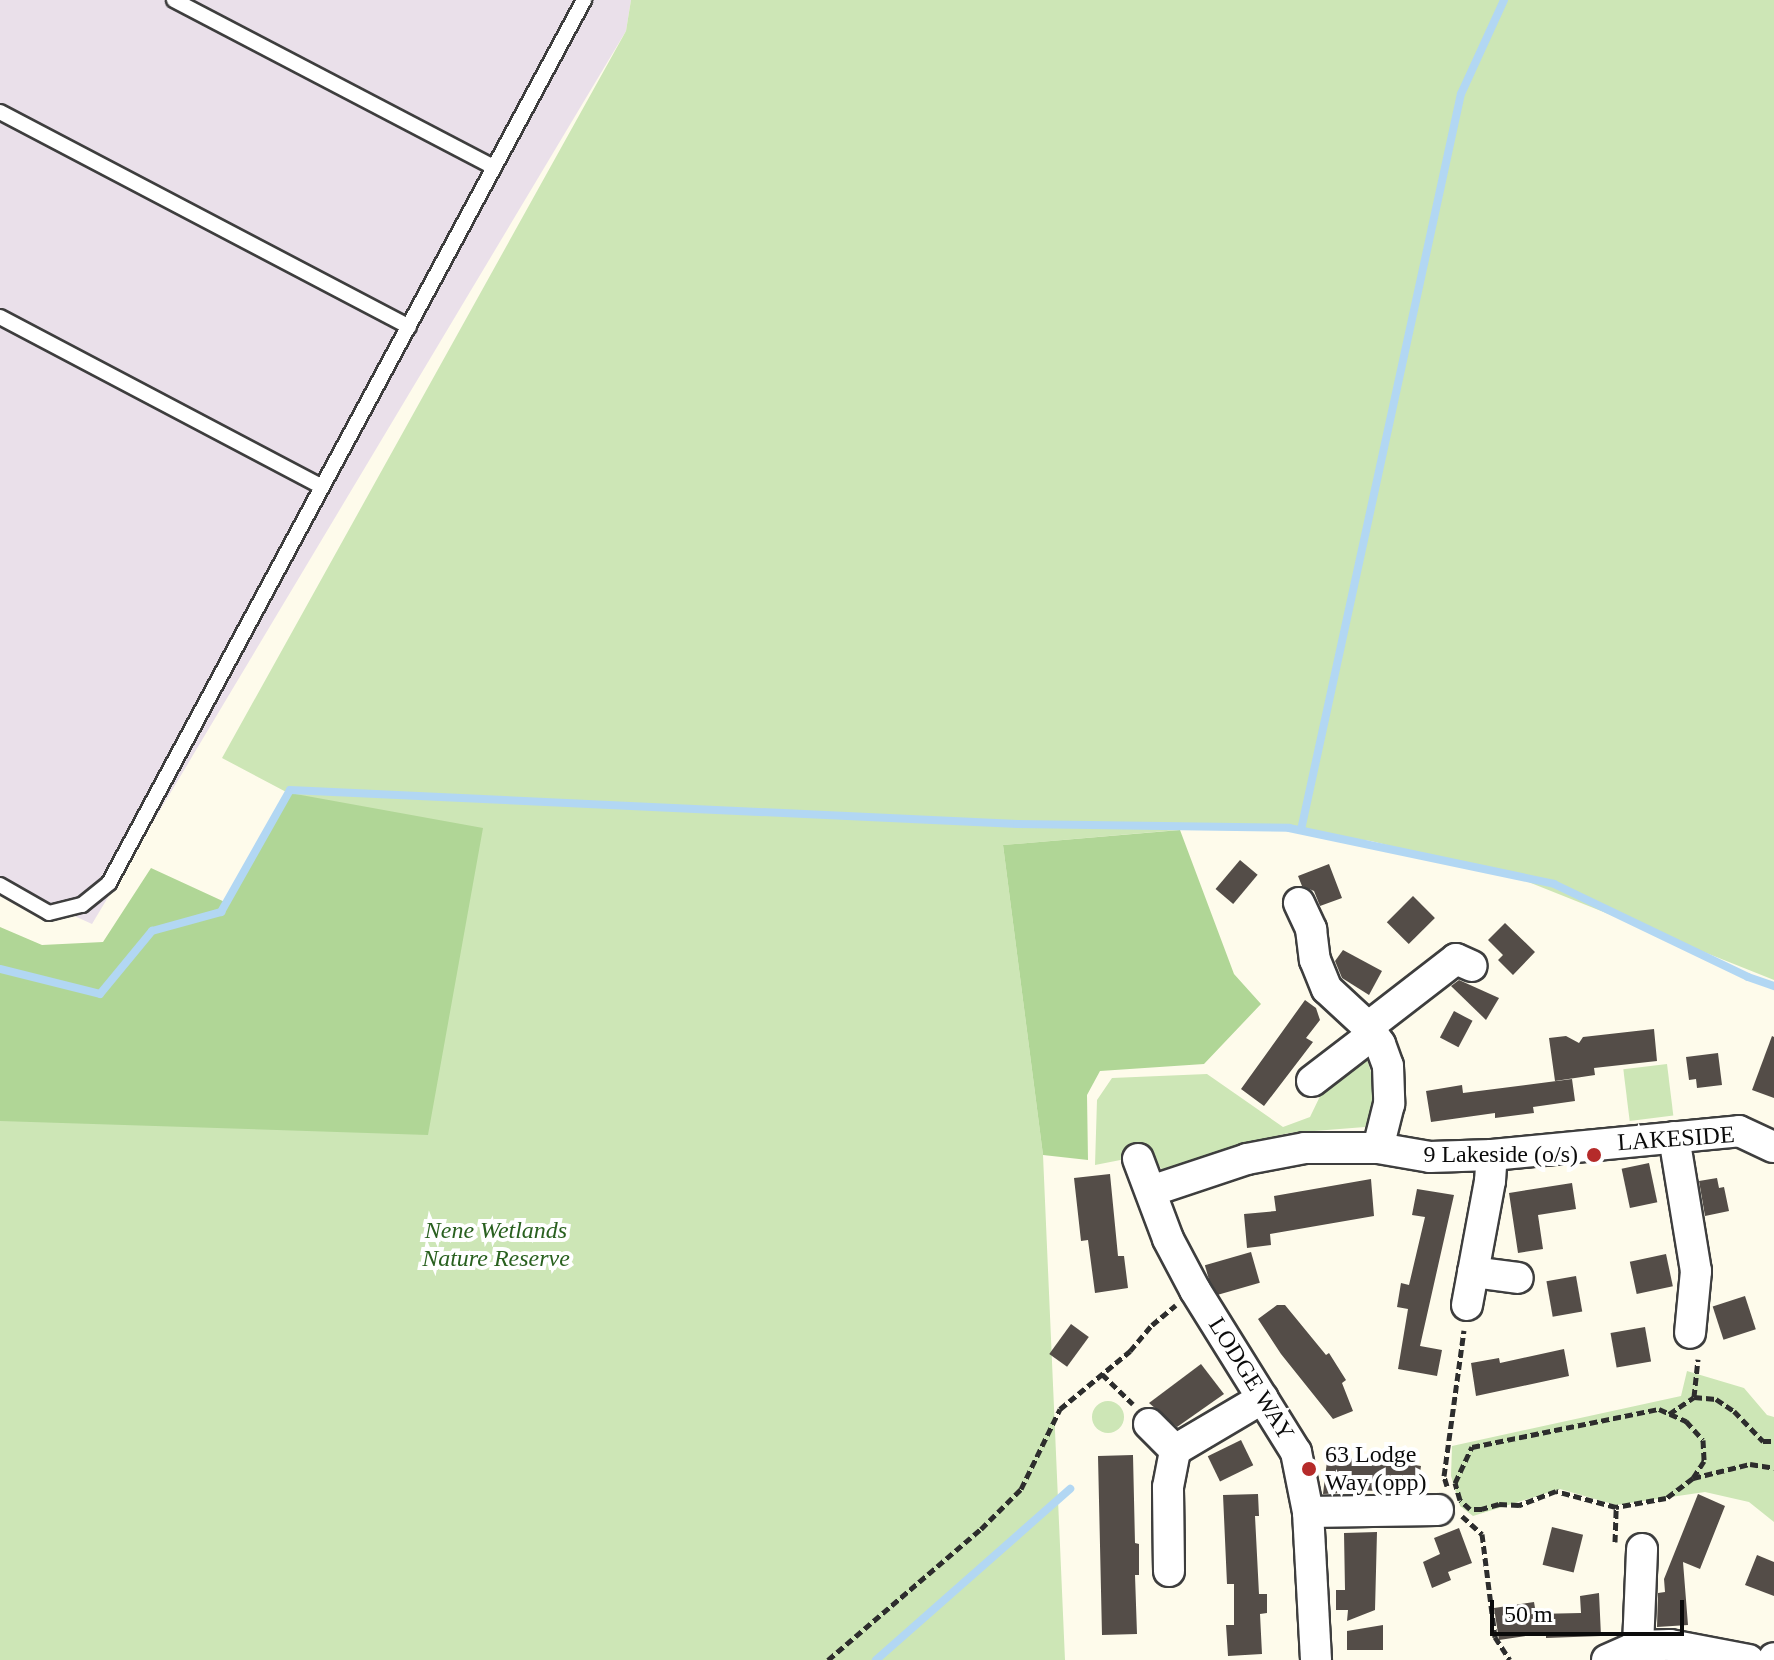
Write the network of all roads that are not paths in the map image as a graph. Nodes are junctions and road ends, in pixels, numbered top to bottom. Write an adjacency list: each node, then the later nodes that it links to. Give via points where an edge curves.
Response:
1 (174, 0): 4 (lane)
2 (584, 0): 4 (lane)
3 (0, 112): 6 (lane)
4 (494, 167): 6 (lane)
5 (0, 317): 7 (lane)
6 (409, 327): 7 (lane)
7 (322, 487): 8 (lane, via 109,883 82,905 49,913)
8 (0, 885)
9 (1299, 903): 11 (street, via 1327,989)
10 (1472, 966): 11 (street, via 1456,959)
11 (1371, 1030): 12 (street); 15 (street, via 1391,1083)
12 (1312, 1081)
13 (1674, 1137): 14 (street, LAKESIDE, via 1739,1131); 16 (street, LAKESIDE); 22 (street, via 1696,1271)
14 (1774, 1147)
15 (1378, 1148): 16 (street, LAKESIDE, via 1430,1157); 18 (street, LAKESIDE, via 1305,1148 1247,1159)
16 (1492, 1155): 19 (street)
17 (1138, 1159): 18 (street, LODGE WAY)
18 (1151, 1191): 23 (street, LODGE WAY, via 1195,1290)
19 (1473, 1272): 20 (street); 21 (street)
20 (1518, 1278)
21 (1467, 1305)
22 (1690, 1333)
23 (1263, 1398): 25 (street); 27 (street, LODGE WAY, via 1296,1452)
24 (1149, 1424): 25 (street)
25 (1175, 1450): 29 (street, via 1168,1487)
26 (1438, 1510): 27 (street)
27 (1308, 1512): 31 (street, LODGE WAY)
28 (1642, 1549): 30 (street)
29 (1169, 1571)
30 (1638, 1646): 32 (street); 33 (street, via 1670,1645)
31 (1316, 1660)
32 (1607, 1660)
33 (1749, 1660)

